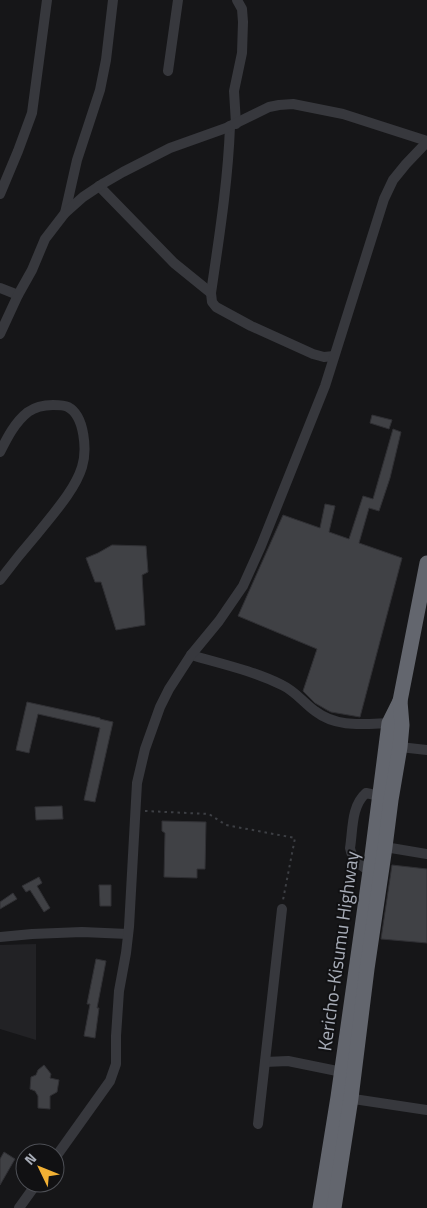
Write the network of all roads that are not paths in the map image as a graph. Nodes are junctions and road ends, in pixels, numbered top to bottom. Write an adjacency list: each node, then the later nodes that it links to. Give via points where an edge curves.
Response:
1 (48, 0): 9 (street, via 32,113)
2 (113, 0): 10 (street, via 100,90)
3 (178, 0): 5 (street)
4 (237, 0): 6 (street, via 243,22)
5 (168, 71)
6 (233, 125): 7 (street, via 269,107 293,104 343,114); 8 (street, via 170,148); 12 (street)
7 (427, 142): 15 (street, via 393,180 384,199)
8 (99, 186): 10 (street); 12 (street, via 174,263)
9 (0, 194)
10 (65, 213): 13 (street, via 45,239)
11 (0, 288): 13 (street)
12 (211, 293): 15 (street, via 216,307 251,326 319,356)
13 (18, 295): 14 (street)
14 (0, 334)
15 (334, 356): 19 (street, via 282,496 242,586 219,622)
16 (0, 452): 18 (street, via 17,422 28,412 44,405 56,405 68,407 77,415 84,456 80,472 62,503)
17 (427, 563): 20 (highway, Kericho-Kisumu Highway)
18 (0, 580)
19 (191, 655): 20 (street, via 267,678 290,690 334,722); 28 (street, via 164,698 145,749 135,810)
20 (396, 724): 21 (highway, Kericho-Kisumu Highway); 23 (highway, Kericho-Kisumu Highway)
21 (400, 747): 22 (street); 23 (highway, Kericho-Kisumu Highway)
22 (427, 750)
23 (386, 797): 24 (highway, Kericho-Kisumu Highway); 26 (highway, Kericho-Kisumu Highway); 26 (street, via 366,793 354,814 351,852 356,860)
24 (385, 847): 25 (street); 26 (highway, Kericho-Kisumu Highway)
25 (427, 854)
26 (375, 873): 31 (highway, Kericho-Kisumu Highway); 32 (highway, Kericho-Kisumu Highway, via 366,978)
27 (282, 909): 30 (street)
28 (128, 934): 29 (street, via 82,932); 35 (street, via 119,991 114,1072)
29 (0, 937)
30 (265, 1062): 31 (street, via 288,1061); 34 (street)
31 (342, 1072): 32 (highway, Kericho-Kisumu Highway)
32 (344, 1098): 33 (street); 38 (highway, Kericho-Kisumu Highway); 39 (highway, Kericho-Kisumu Highway)
33 (427, 1110)
34 (258, 1124)
35 (65, 1144)
36 (29, 1193): 37 (street)
37 (19, 1208)
38 (320, 1208)
39 (334, 1208)

